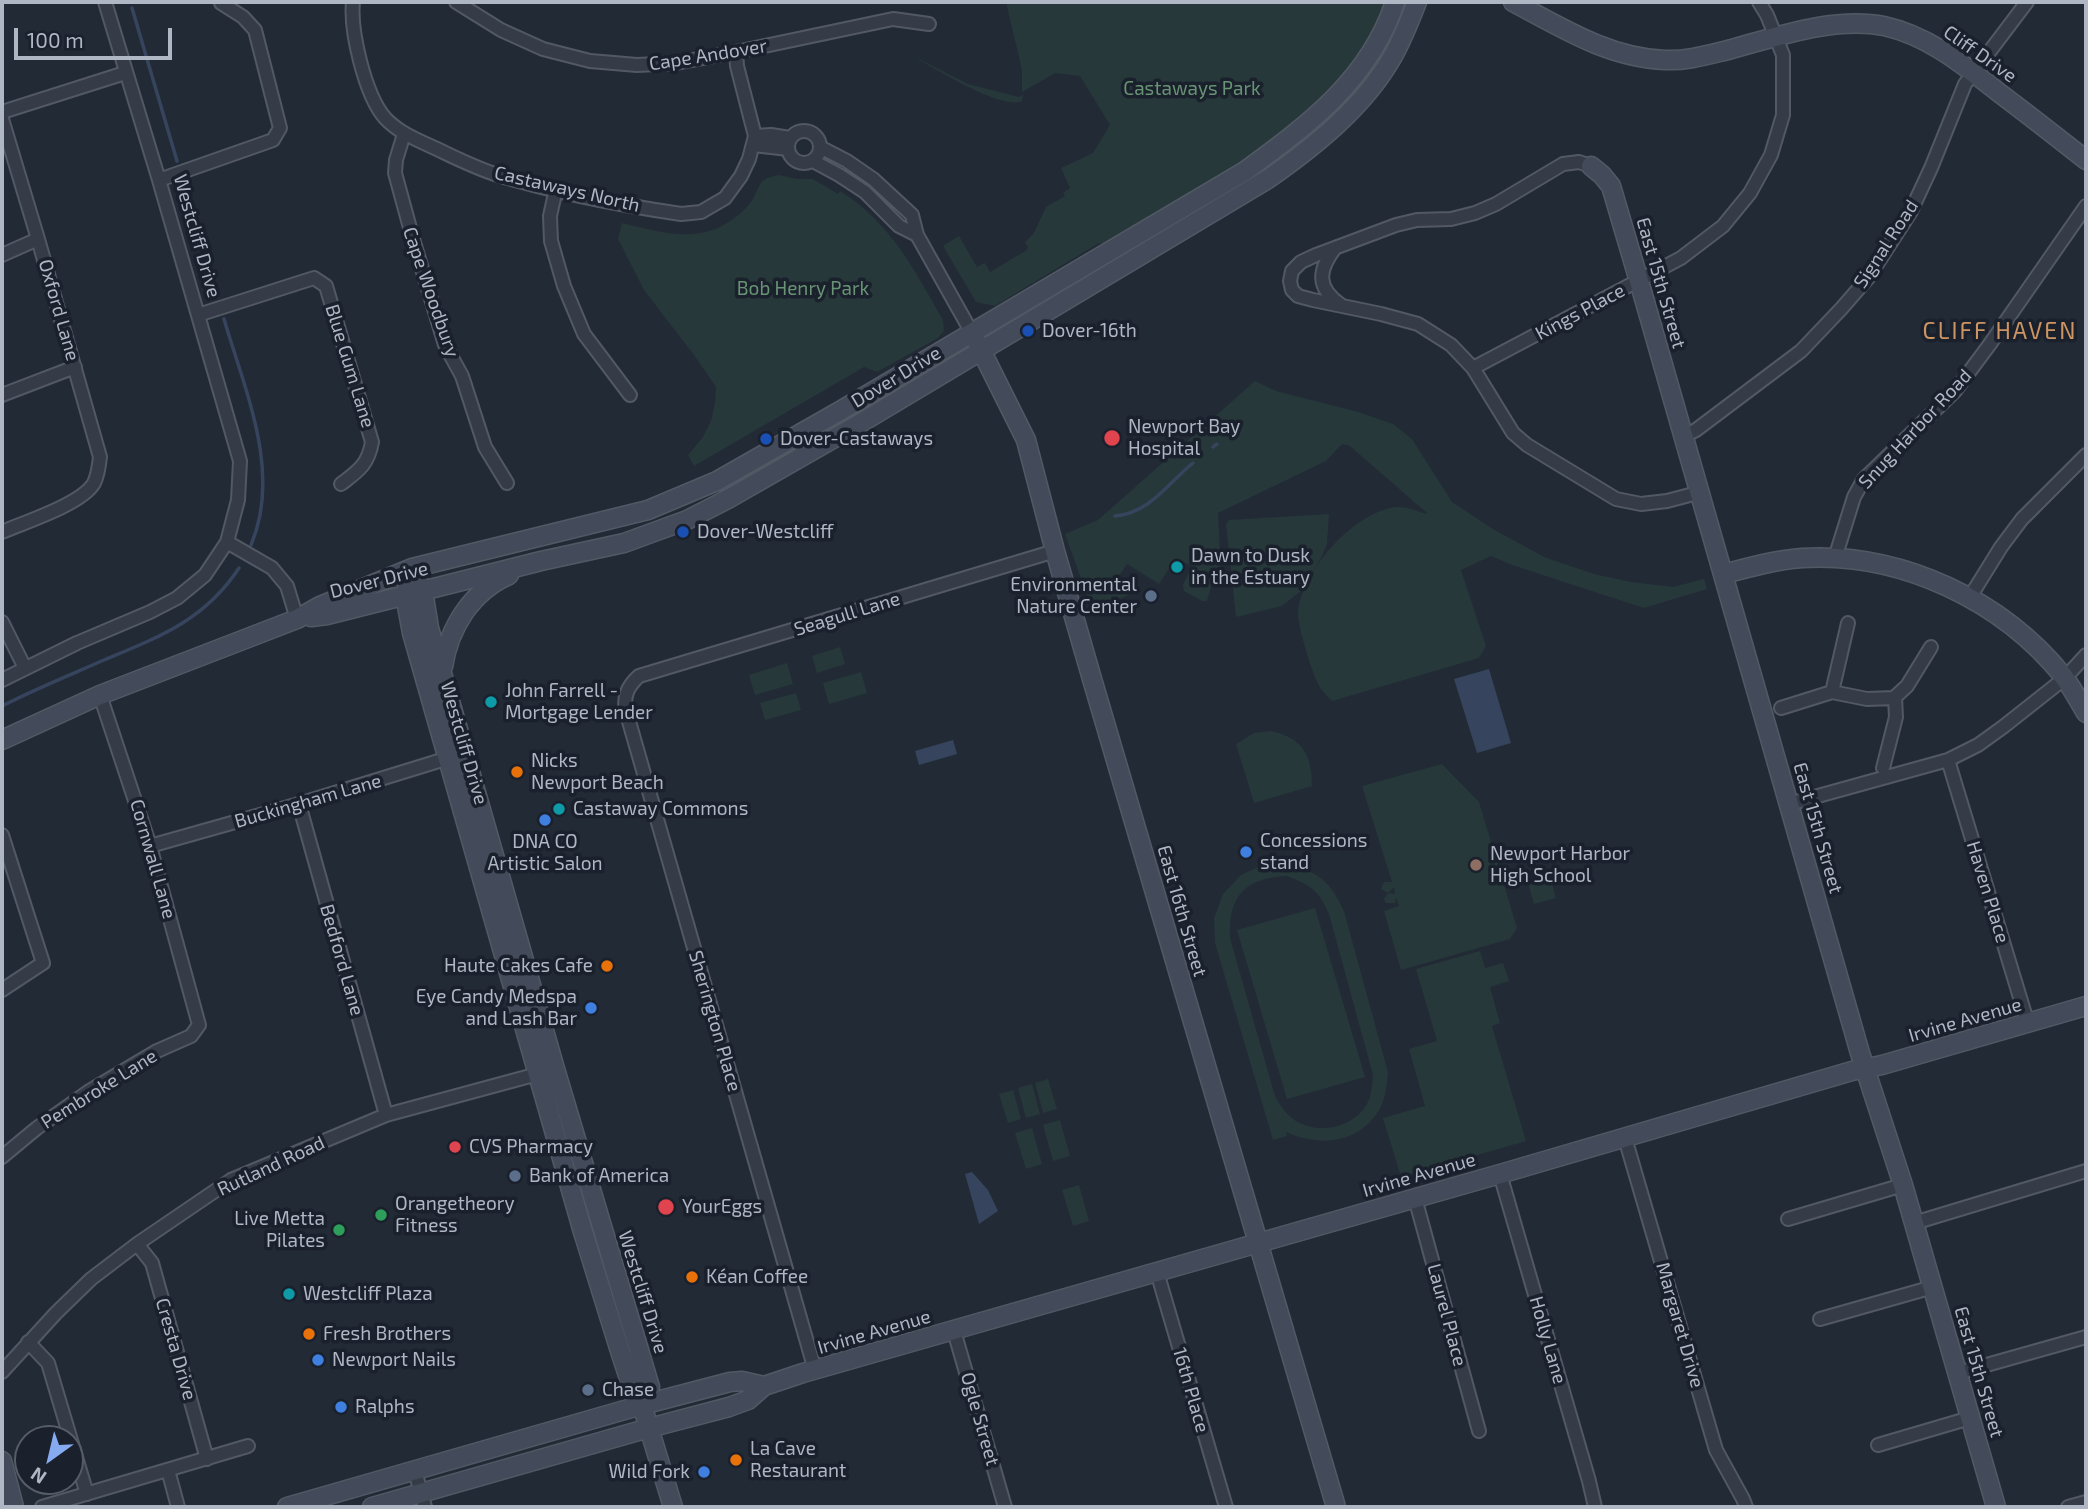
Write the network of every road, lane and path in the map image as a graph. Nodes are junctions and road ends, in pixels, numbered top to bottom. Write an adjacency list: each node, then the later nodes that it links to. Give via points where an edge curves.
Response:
1 (105, 2): 14 (street, Westcliff Drive)
2 (353, 2): 17 (street, Castaways North, via 355,40 373,101)
3 (456, 2): 12 (street, Cape Andover, via 543,49 590,61 658,64)
4 (1395, 2): 36 (street, Dover Drive, via 1364,66 1296,134 1245,171)
5 (1417, 2): 37 (street, Dover Drive, via 1403,37 1378,78 1310,149 1268,179)
6 (1513, 2): 11 (street, Cliff Drive, via 1608,50 1639,58 1695,58)
7 (1759, 2): 11 (street, Kings Place)
8 (2027, 2): 13 (street, Signal Road)
9 (221, 3): 25 (street, via 254,30 280,128 273,140)
10 (929, 24): 12 (street, Cape Andover, via 893,19)
11 (1777, 37): 13 (street, Cliff Drive, via 1835,24 1884,26 1919,37); 33 (street, Kings Place, via 1783,55 1783,115 1771,155 1751,193 1723,226 1681,258)
12 (736, 52): 18 (street)
13 (1973, 72): 21 (street, Cliff Drive); 42 (street, Signal Road, via 1910,213 1868,278 1801,351)
14 (125, 73): 15 (street); 25 (street, Westcliff Drive)
15 (2, 112)
16 (2, 119): 30 (street, Oxford Lane)
17 (404, 134): 26 (street, Castaways North, via 496,174); 45 (street, Cape Woodbury, via 395,173 412,239 445,345 462,376 485,447)
18 (754, 140): 19 (street, via 771,135); 26 (street, Castaways North, via 741,176 725,198 701,212 681,214)
19 (789, 143): 20 (street, via 798,131 808,131 817,137); 22 (street, via 789,154 797,162)
20 (820, 147): 22 (street); 24 (street)
21 (2086, 160)
22 (813, 161): 27 (street)
23 (1591, 166): 31 (street, via 1563,164 1475,213 1396,225); 33 (street, East 15th Street, via 1611,186)
24 (873, 179): 27 (street); 29 (street, via 912,215)
25 (159, 180): 35 (street, Westcliff Drive)
26 (556, 189): 41 (street, via 551,241 564,286 584,334)
27 (863, 191): 29 (street, via 898,226)
28 (2086, 206): 52 (street, Snug Harbor Road, via 1955,391 1864,478)
29 (916, 235): 36 (street)
30 (38, 239): 32 (street); 38 (street, Oxford Lane)
31 (1335, 248): 34 (street, via 1325,260 1323,284 1330,297); 34 (street, via 1301,262 1290,281 1298,296)
32 (2, 255)
33 (1639, 281): 39 (street, Kings Place); 42 (street, East 15th Street)
34 (1345, 307): 39 (street, via 1418,324 1451,345)
35 (198, 315): 46 (street, Blue Gum Lane, via 314,278 326,286 372,442 362,468); 50 (street, Westcliff Drive, via 240,461 238,500)
36 (972, 333): 37 (street, East 16th Street); 44 (street, Dover Drive)
37 (982, 350): 48 (street, Dover Drive); 51 (street, East 16th Street, via 1026,440)
38 (75, 368): 40 (street); 49 (street, Oxford Lane, via 100,457 98,474 81,498)
39 (1473, 368): 47 (street, via 1513,433 1600,491 1642,505)
40 (2, 395)
41 (630, 395)
42 (1684, 436): 47 (street, East 15th Street)
43 (2086, 455): 57 (street, via 2022,519)
44 (717, 481): 48 (street); 54 (street, Dover Drive, via 648,510)
45 (507, 483)
46 (341, 484)
47 (1701, 492): 55 (street, East 15th Street)
48 (728, 499): 53 (street, Dover Drive, via 624,543)
49 (2, 532)
50 (227, 541): 58 (street, via 272,568 287,586); 63 (street, via 205,575 177,598)
51 (1055, 551): 65 (street, Seagull Lane); 99 (street, East 16th Street)
52 (1835, 558): 55 (street, via 1802,558); 57 (street, via 1897,569)
53 (541, 561): 56 (street, Dover Drive); 64 (street, via 502,578 473,601 452,632)
54 (412, 568): 56 (street, Westcliff Drive); 58 (street, Dover Drive)
55 (1724, 574): 79 (street, East 15th Street)
56 (414, 593): 58 (street, Dover Drive); 64 (street, Westcliff Drive); 75 (street, Westcliff Drive, via 411,634)
57 (1970, 597): 66 (street, via 2010,624)
58 (297, 619): 69 (street, Dover Drive)
59 (2, 622): 63 (street)
60 (1848, 623): 68 (street)
61 (1931, 647): 70 (street)
62 (2086, 655): 66 (street)
63 (25, 668): 67 (street)
64 (443, 674): 74 (street, Westcliff Drive)
65 (639, 676): 109 (street, Sherington Place, via 626,692 626,711)
66 (2065, 678): 72 (street); 76 (street, via 1978,745)
67 (2, 680)
68 (1832, 692): 70 (street, via 1867,699); 71 (street)
69 (100, 695): 73 (street, Dover Drive); 81 (street, Cornwall Lane)
70 (1895, 697): 77 (street, via 1896,717)
71 (1782, 708)
72 (2086, 713)
73 (2, 740)
74 (465, 752): 75 (street, Buckingham Lane); 87 (street, Westcliff Drive)
75 (447, 759): 78 (street, Buckingham Lane); 87 (street, Westcliff Drive)
76 (1948, 760): 79 (street); 84 (street, Haven Place)
77 (1884, 768)
78 (299, 804): 81 (street, Buckingham Lane); 88 (street, Bedford Lane)
79 (1789, 804): 86 (street, East 15th Street)
80 (2, 835): 82 (street, via 43,963)
81 (150, 846): 85 (street, Cornwall Lane)
82 (2, 989)
83 (2086, 1006): 84 (street, Irvine Avenue)
84 (2028, 1024): 86 (street, Irvine Avenue)
85 (199, 1025): 90 (street, Pembroke Lane, via 191,1036 88,1092)
86 (1866, 1068): 89 (street, Irvine Avenue); 93 (street, East 15th Street)
87 (546, 1071): 88 (street, Rutland Road); 94 (street, Westcliff Drive); 95 (street, Westcliff Drive)
88 (386, 1115): 100 (street, Rutland Road, via 231,1180)
89 (1625, 1138): 92 (street, Irvine Avenue); 137 (street, Margaret Drive, via 1716,1450)
90 (2, 1157)
91 (2086, 1171): 98 (street)
92 (1500, 1174): 96 (street, Irvine Avenue); 136 (street, Holly Lane)
93 (1903, 1185): 97 (street); 98 (street, East 15th Street)
94 (589, 1186): 95 (street); 104 (street, Westcliff Drive)
95 (571, 1191): 101 (street, Westcliff Drive)
96 (1415, 1198): 99 (street, Irvine Avenue); 116 (street, Laurel Place)
97 (1788, 1219)
98 (1914, 1223): 103 (street, East 15th Street)
99 (1258, 1242): 102 (street, Irvine Avenue); 135 (street, East 16th Street)
100 (136, 1244): 108 (street, Rutland Road, via 91,1279); 119 (street, Cresta Drive, via 152,1263)
101 (590, 1255): 104 (street, via 612,1291); 113 (street, Westcliff Drive, via 633,1391)
102 (1157, 1272): 106 (street, Irvine Avenue); 134 (street, 16th Place)
103 (1933, 1287): 105 (street); 111 (street, East 15th Street)
104 (623, 1298): 113 (street, Westcliff Drive, via 650,1387)
105 (1821, 1320)
106 (954, 1331): 109 (street, Irvine Avenue); 133 (street, Ogle Street)
107 (2086, 1337): 111 (street)
108 (28, 1342): 110 (street, Rutland Road); 123 (street, via 48,1363)
109 (815, 1370): 112 (street, Irvine Avenue)
110 (2, 1373)
111 (1958, 1373): 114 (street, East 15th Street)
112 (764, 1386): 113 (street, Irvine Avenue, via 730,1382); 115 (street, Irvine Avenue, via 748,1400)
113 (642, 1405): 115 (street); 122 (street, Irvine Avenue)
114 (1970, 1419): 117 (street); 126 (street, East 15th Street)
115 (649, 1428): 124 (street, Irvine Avenue); 132 (street)
116 (1479, 1431)
117 (1878, 1445)
118 (248, 1446): 119 (street)
119 (207, 1459): 121 (street)
120 (2, 1461): 127 (street)
121 (168, 1470): 123 (street); 129 (street)
122 (415, 1471): 124 (street); 130 (street, Irvine Avenue)
123 (87, 1493): 128 (street)
124 (423, 1500): 131 (street, Irvine Avenue)
125 (2086, 1502): 138 (street)
126 (1992, 1506)
127 (14, 1507)
128 (42, 1507)
129 (178, 1507)
130 (287, 1507)
131 (372, 1507)
132 (673, 1507)
133 (1005, 1507)
134 (1226, 1507)
135 (1336, 1507)
136 (1595, 1507)
137 (1745, 1507)
138 (2067, 1507)

